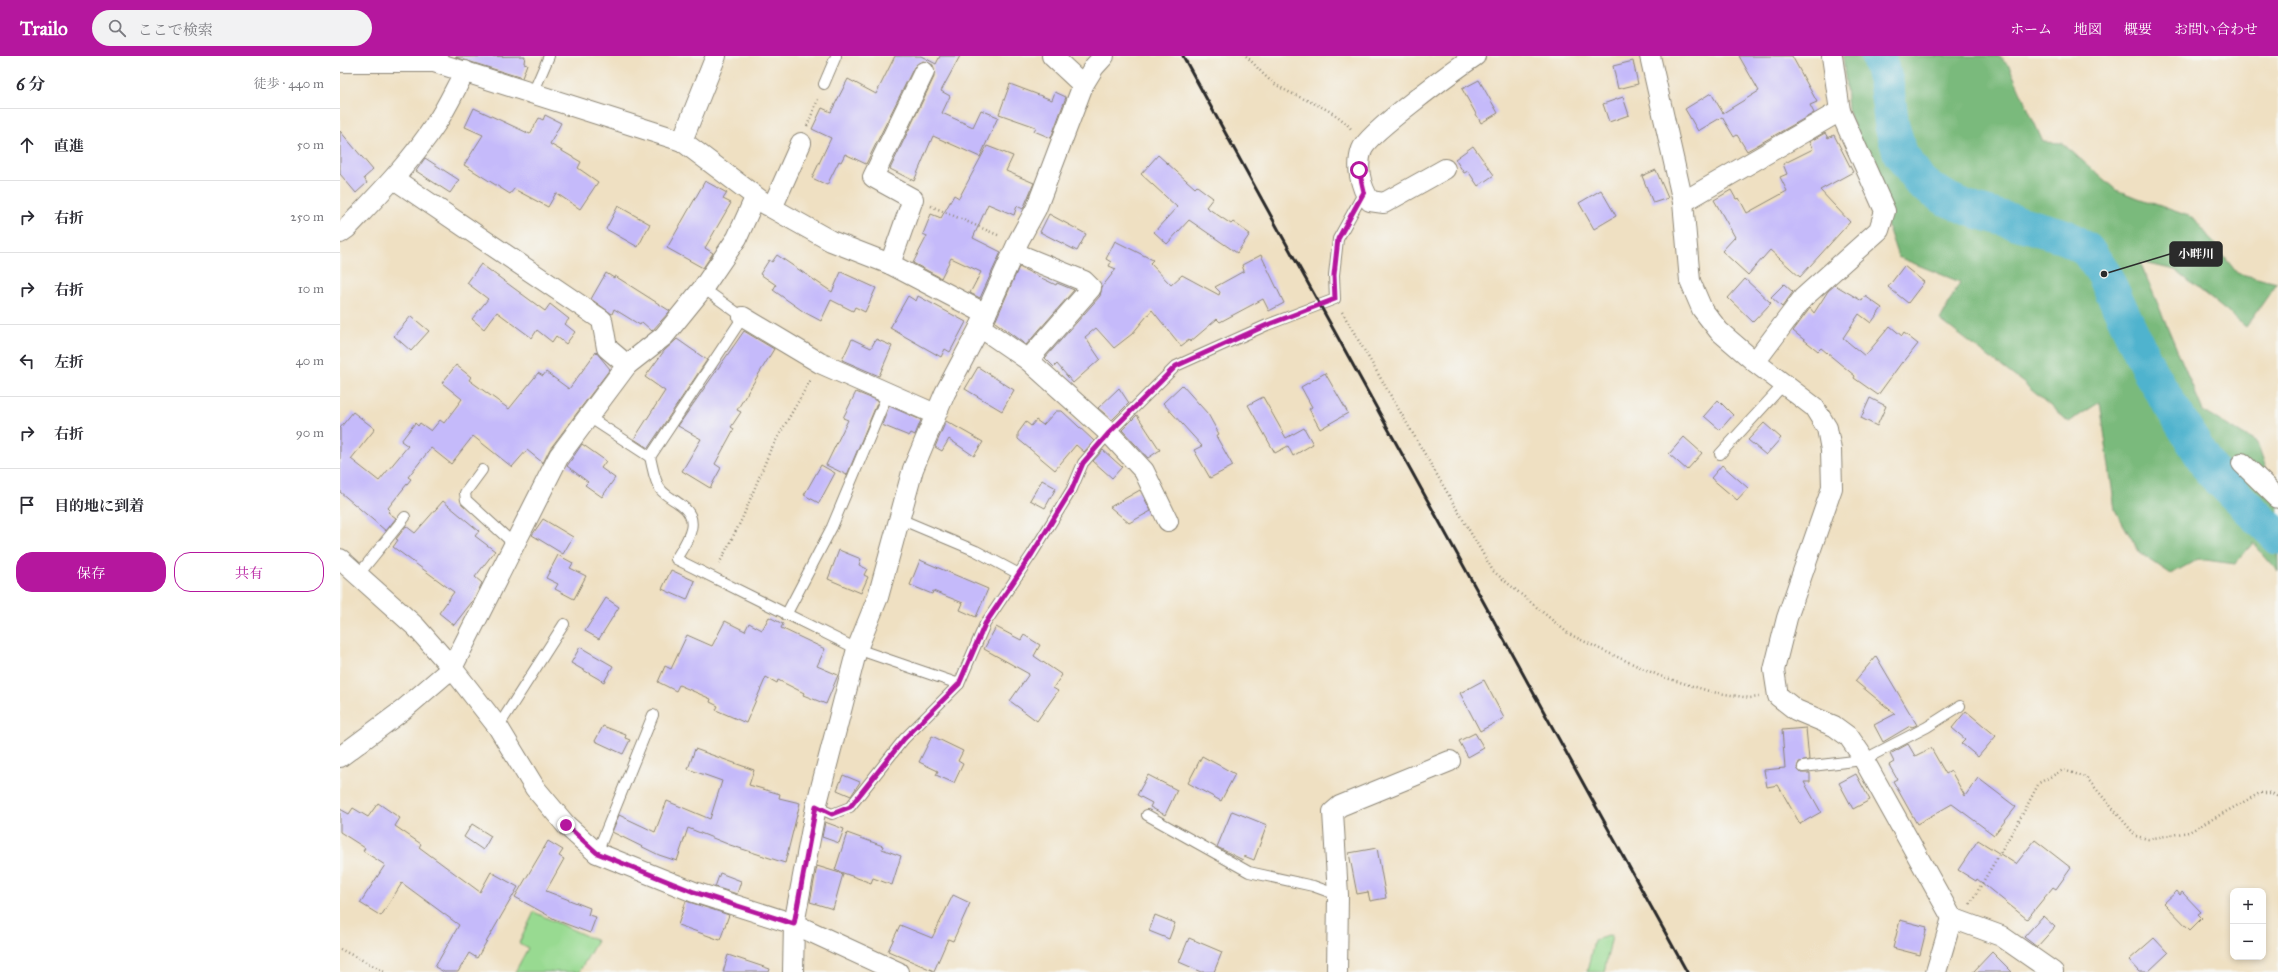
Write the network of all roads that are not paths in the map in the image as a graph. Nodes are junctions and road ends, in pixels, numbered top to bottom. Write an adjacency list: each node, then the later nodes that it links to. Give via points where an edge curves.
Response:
1 (549, 56): 15 (lane)
2 (716, 56): 17 (street)
3 (836, 56): 13 (lane)
4 (1052, 56): 14 (street)
5 (1104, 56): 14 (street)
6 (1650, 56): 22 (street)
7 (1832, 56): 16 (street)
8 (1473, 57): 21 (street, via 1377,132 1363,148 1359,170)
9 (368, 59): 10 (street); 11 (street, via 434,62)
10 (340, 62)
11 (465, 71): 15 (street); 20 (street, via 436,124)
12 (924, 72): 26 (street, via 873,177 913,199)
13 (824, 84)
14 (1083, 85): 25 (street, via 1036,209)
15 (533, 93): 17 (street)
16 (1840, 111): 22 (street); 31 (street, via 1885,211 1879,230 1802,298)
17 (682, 141): 23 (street)
18 (801, 143): 23 (street)
19 (1445, 169): 21 (street, via 1384,203 1370,201)
20 (394, 179): 24 (street); 32 (street, via 602,320 607,348)
21 (1364, 192): 37 (lane, via 1338,239 1334,275 1335,299 1267,325 1176,366)
22 (1683, 202): 31 (street, via 1690,281 1702,310 1719,331)
23 (764, 203): 26 (street, via 831,241); 27 (street, via 736,238)
24 (340, 233)
25 (1012, 244): 29 (street); 30 (street, via 1084,281 1091,288)
26 (890, 264): 29 (street)
27 (703, 288): 28 (lane); 32 (street, via 664,336)
28 (743, 317): 34 (street, via 820,364); 39 (lane)
29 (983, 321): 30 (street); 35 (street)
30 (1028, 360): 37 (street)
31 (1755, 362): 33 (street)
32 (627, 365): 36 (street)
33 (1785, 383): 38 (lane); 59 (street, via 1814,407 1827,428 1831,450 1832,488 1787,618 1774,670 1778,696 1796,710 1834,726 1849,737)
34 (888, 393): 35 (street); 50 (lane, via 832,527)
35 (935, 414): 44 (street, via 913,469)
36 (588, 417): 39 (lane); 46 (street, via 559,456)
37 (1109, 433): 45 (street, via 1144,471); 49 (lane, via 1083,463 1072,489)
38 (1720, 454)
39 (650, 457): 50 (lane, via 655,477 662,490 686,509 693,520 690,535 676,559)
40 (2242, 463): 42 (street)
41 (482, 470): 46 (lane, via 465,493 466,500)
42 (2278, 498)
43 (405, 517): 48 (lane)
44 (900, 519): 49 (lane, via 976,551); 52 (street, via 878,597)
45 (1168, 522)
46 (515, 545): 53 (street)
47 (340, 559): 48 (street)
48 (359, 574): 53 (street, via 416,627)
49 (1018, 574): 54 (lane, via 985,624)
50 (786, 615): 52 (lane)
51 (564, 624): 57 (lane)
52 (857, 649): 54 (lane); 62 (street)
53 (452, 668): 57 (street); 58 (street, via 403,710)
54 (959, 684): 62 (lane, via 904,739 850,807 832,814)
55 (1960, 706): 59 (lane, via 1927,727)
56 (653, 715): 64 (lane)
57 (498, 727): 64 (street, via 535,788 566,825)
58 (340, 757)
59 (1863, 760): 61 (lane); 66 (street)
60 (1450, 761): 65 (street, via 1340,806 1333,812)
61 (1803, 767)
62 (816, 806): 67 (street)
63 (1147, 815): 65 (lane, via 1249,872 1307,884)
64 (597, 853): 67 (street, via 694,892)
65 (1338, 895): 70 (street)
66 (1956, 919): 71 (street); 72 (street, via 2001,936)
67 (794, 924): 68 (street); 69 (street)
68 (793, 972)
69 (898, 972)
70 (1337, 972)
71 (1936, 972)
72 (2053, 972)

